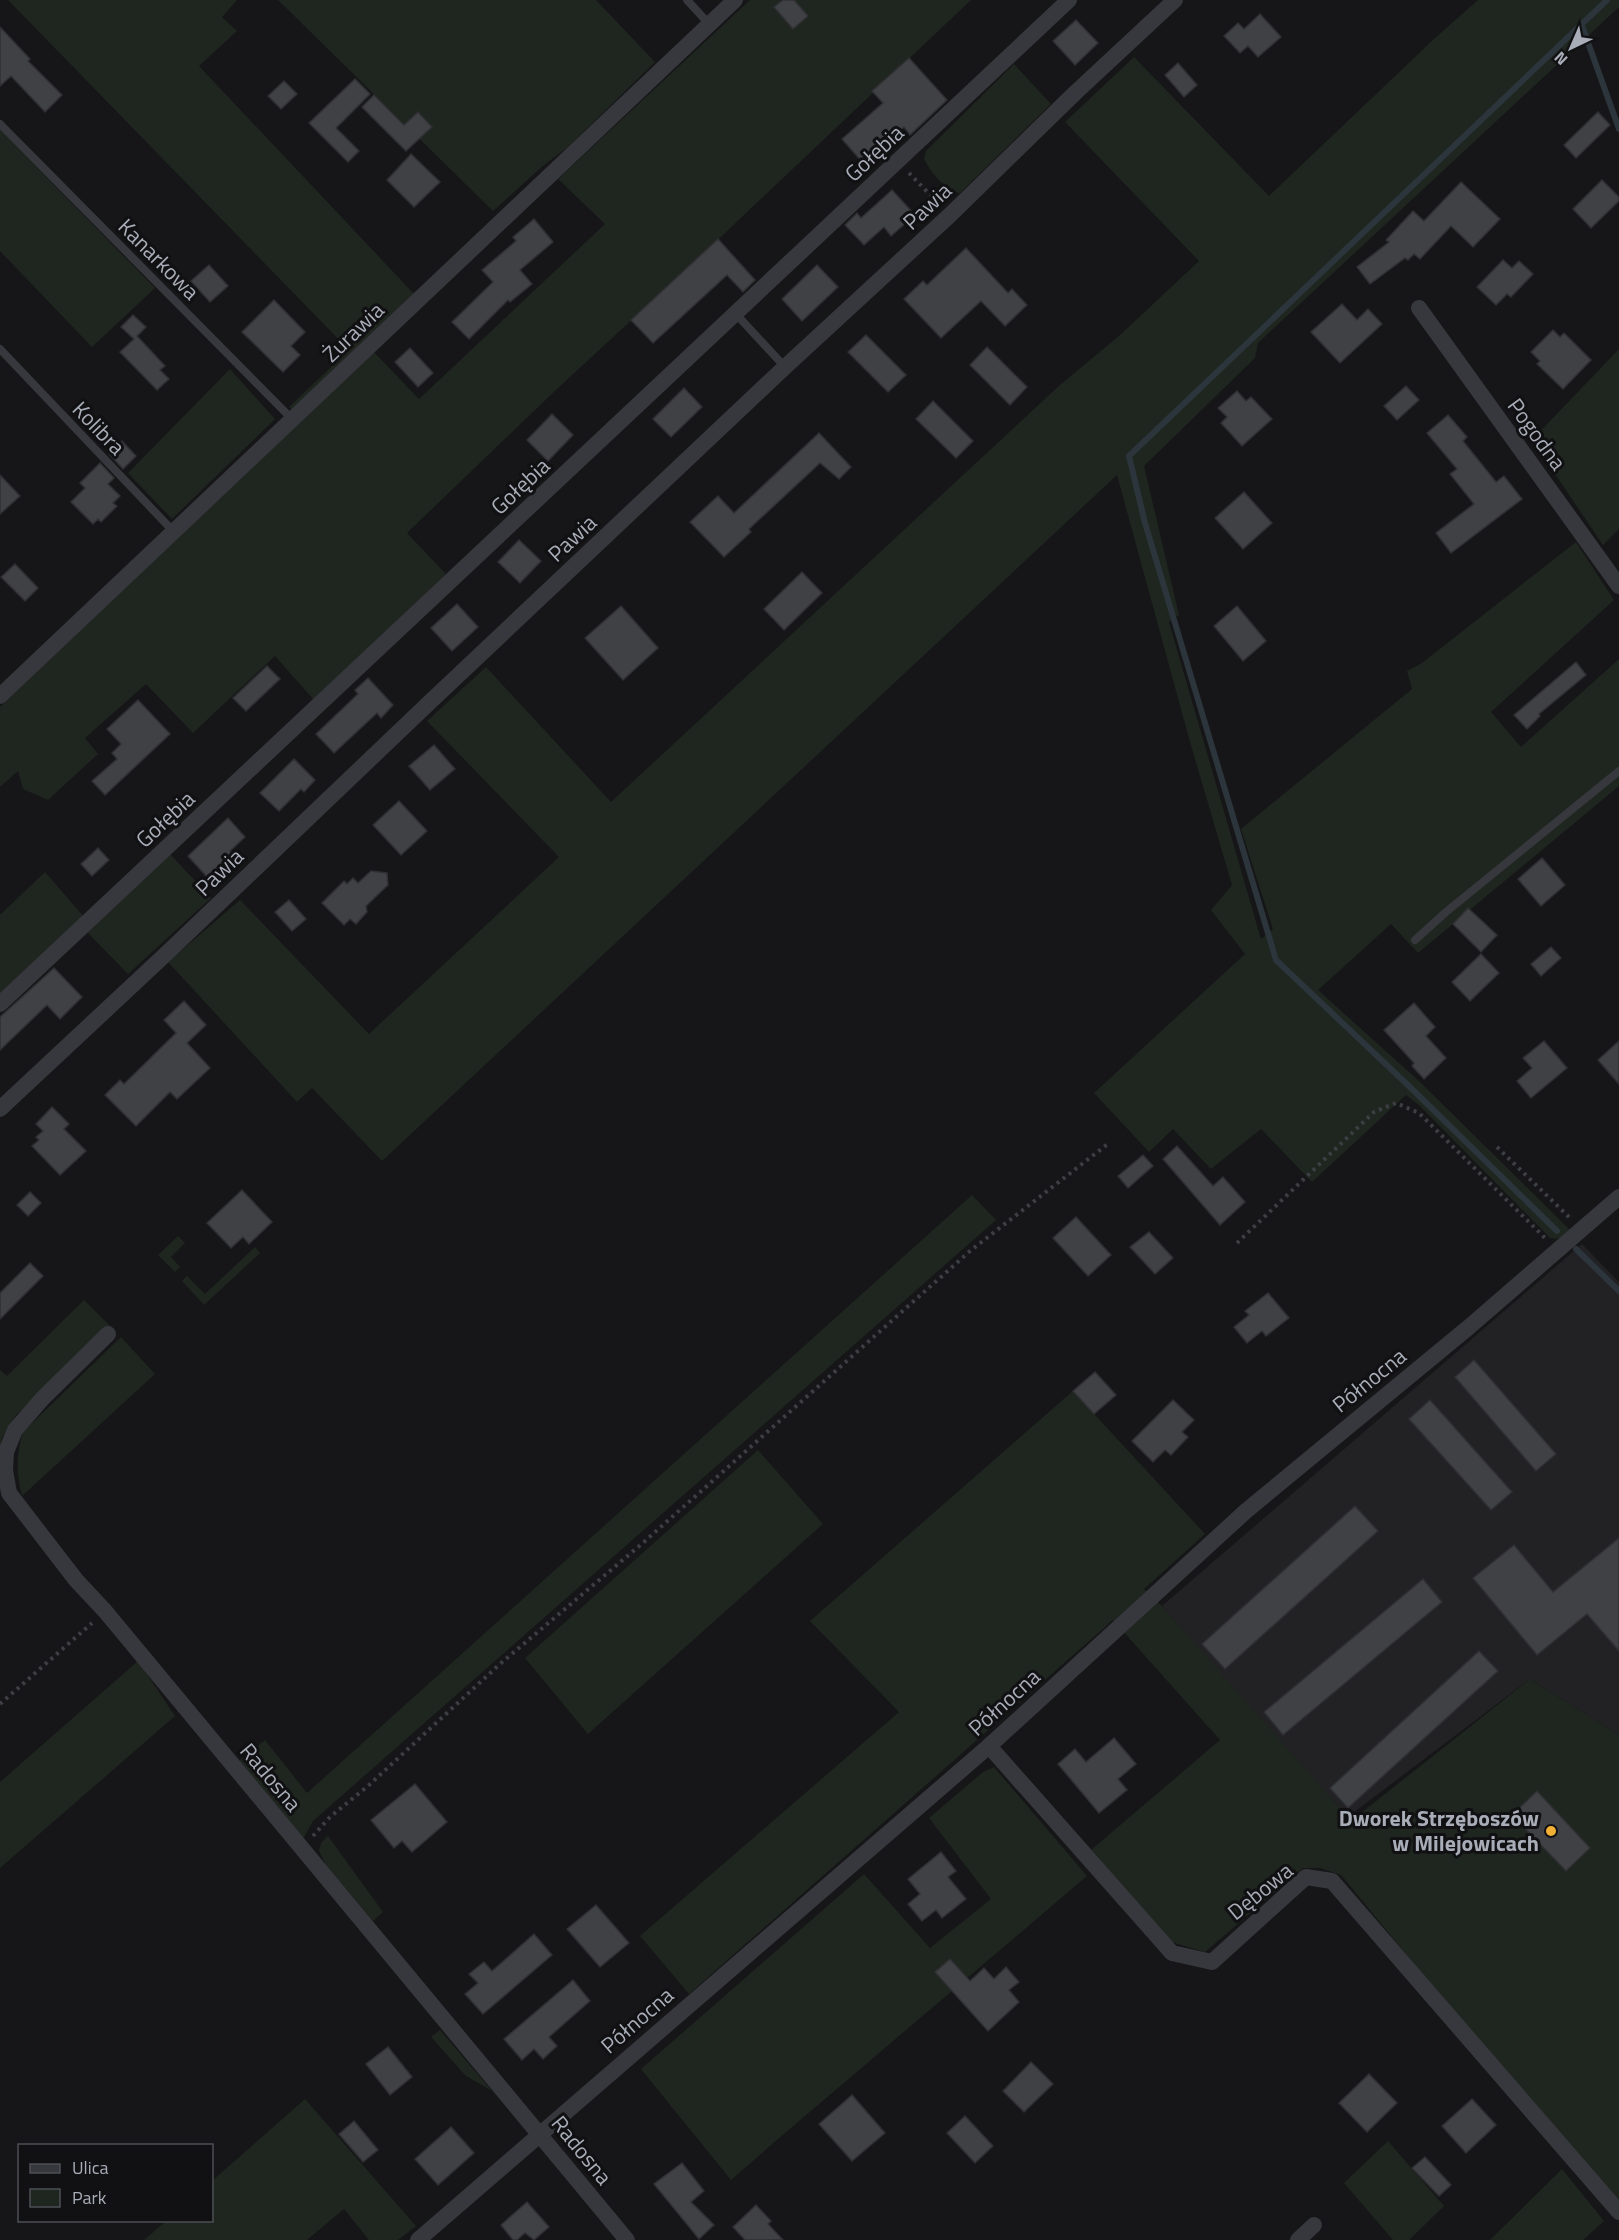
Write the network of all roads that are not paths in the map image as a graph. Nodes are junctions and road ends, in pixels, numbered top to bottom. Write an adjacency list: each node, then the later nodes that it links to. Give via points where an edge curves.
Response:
1 (687, 0): 5 (lane)
2 (735, 0): 5 (street, Żurawia)
3 (1069, 0): 8 (street, Gołębia)
4 (1175, 0): 10 (street, Pawia)
5 (710, 25): 11 (street, Żurawia)
6 (0, 124): 11 (lane, Kanarkowa)
7 (1419, 308): 13 (street, Pogodna)
8 (736, 314): 10 (lane); 17 (street, Gołębia)
9 (0, 349): 12 (lane, Kolibra)
10 (785, 367): 18 (street, Pawia)
11 (293, 420): 12 (street, Żurawia)
12 (173, 531): 14 (street, Żurawia)
13 (1619, 586)
14 (0, 696)
15 (1619, 771): 16 (lane)
16 (1415, 940)
17 (0, 1004)
18 (0, 1109)
19 (1619, 1197): 21 (street, Północna, via 1246,1511)
20 (108, 1334): 22 (street, Radosna, via 15,1430 6,1452 9,1493 69,1571)
21 (989, 1746): 22 (street, Północna); 23 (street, Dębowa, via 1172,1953 1212,1962 1306,1877 1332,1881)
22 (540, 2133): 25 (street, Północna); 26 (street, Radosna)
23 (1619, 2212)
24 (1314, 2225): 27 (street)
25 (418, 2240)
26 (627, 2240)
27 (1298, 2240)

